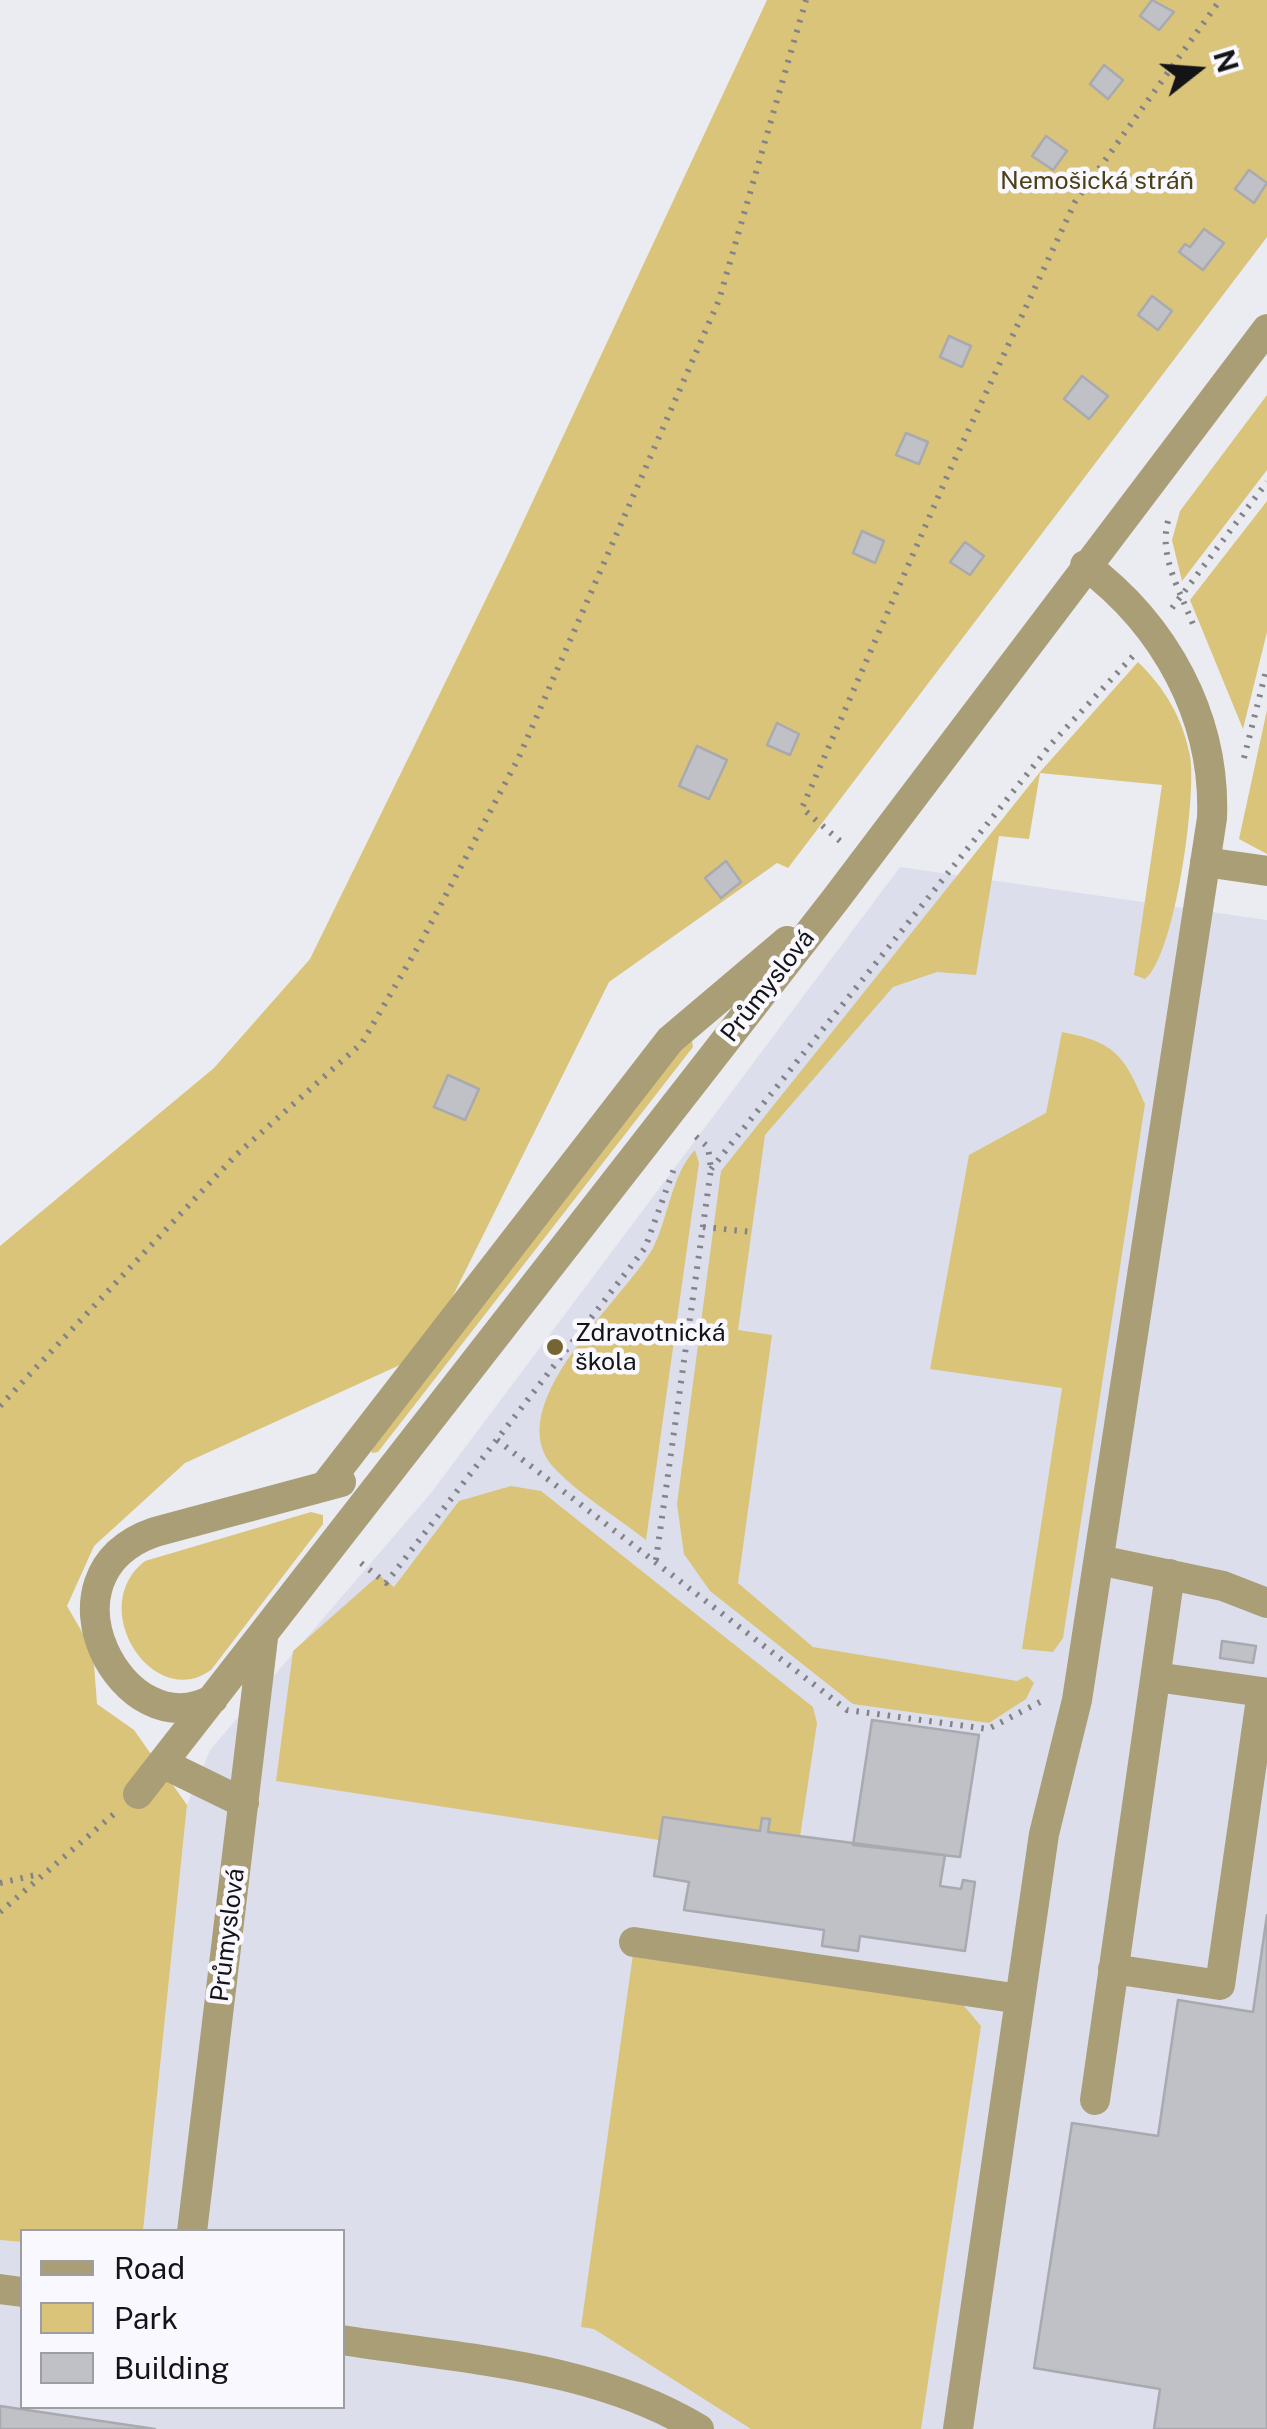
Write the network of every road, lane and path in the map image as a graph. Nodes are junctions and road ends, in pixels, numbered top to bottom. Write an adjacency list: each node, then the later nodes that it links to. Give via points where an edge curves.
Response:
1 (806, 0): 21 (path, via 719,300 519,757 422,940 362,1042 234,1156)
2 (1220, 0): 12 (path, via 1074,202 802,808)
3 (1267, 328): 6 (street, Průmyslová)
4 (1267, 482): 7 (path)
5 (1172, 512): 7 (path, via 1164,542)
6 (1085, 565): 9 (street); 12 (street, Průmyslová)
7 (1182, 595): 8 (path); 9 (path)
8 (1196, 630)
9 (1153, 634): 13 (street, via 1174,662 1208,744 1214,787); 19 (path, via 1052,743 711,1168)
10 (1238, 738): 11 (path)
11 (1245, 756)
12 (863, 862): 15 (street, Průmyslová)
13 (1205, 862): 14 (street); 26 (street)
14 (1267, 871)
15 (835, 900): 23 (street, Průmyslová); 24 (street, via 670,1040)
16 (692, 1132): 17 (path)
17 (682, 1146)
18 (676, 1163): 22 (path, via 645,1248)
19 (703, 1227): 20 (path); 27 (path)
20 (752, 1232)
21 (0, 1406)
22 (496, 1440): 25 (path, via 386,1583); 27 (path)
23 (397, 1466): 24 (street); 25 (street, Průmyslová)
24 (326, 1486): 32 (street, via 144,1536 109,1561 95,1611 102,1650 114,1671 141,1694 171,1706 196,1707)
25 (337, 1543): 30 (street, Průmyslová)
26 (1099, 1560): 28 (street); 33 (street)
27 (656, 1562): 33 (path, via 848,1710 988,1728 1052,1696)
28 (1170, 1574): 29 (street); 31 (street)
29 (1267, 1603)
30 (264, 1638): 32 (street, Průmyslová); 36 (street, Průmyslová)
31 (1156, 1676): 41 (street); 41 (street, via 1262,1692 1220,1985)
32 (213, 1699): 34 (street, Průmyslová)
33 (1077, 1700): 42 (street, via 1050,1802)
34 (162, 1763): 35 (street, Průmyslová); 36 (street)
35 (138, 1794): 37 (path)
36 (244, 1803): 44 (street, Průmyslová)
37 (41, 1874): 38 (path); 39 (path)
38 (0, 1882)
39 (0, 1912)
40 (634, 1942): 42 (street)
41 (1113, 1969): 43 (street)
42 (1020, 1999): 47 (street)
43 (1095, 2100)
44 (192, 2229)
45 (345, 2340): 46 (street, via 612,2388)
46 (699, 2429)
47 (958, 2429)

